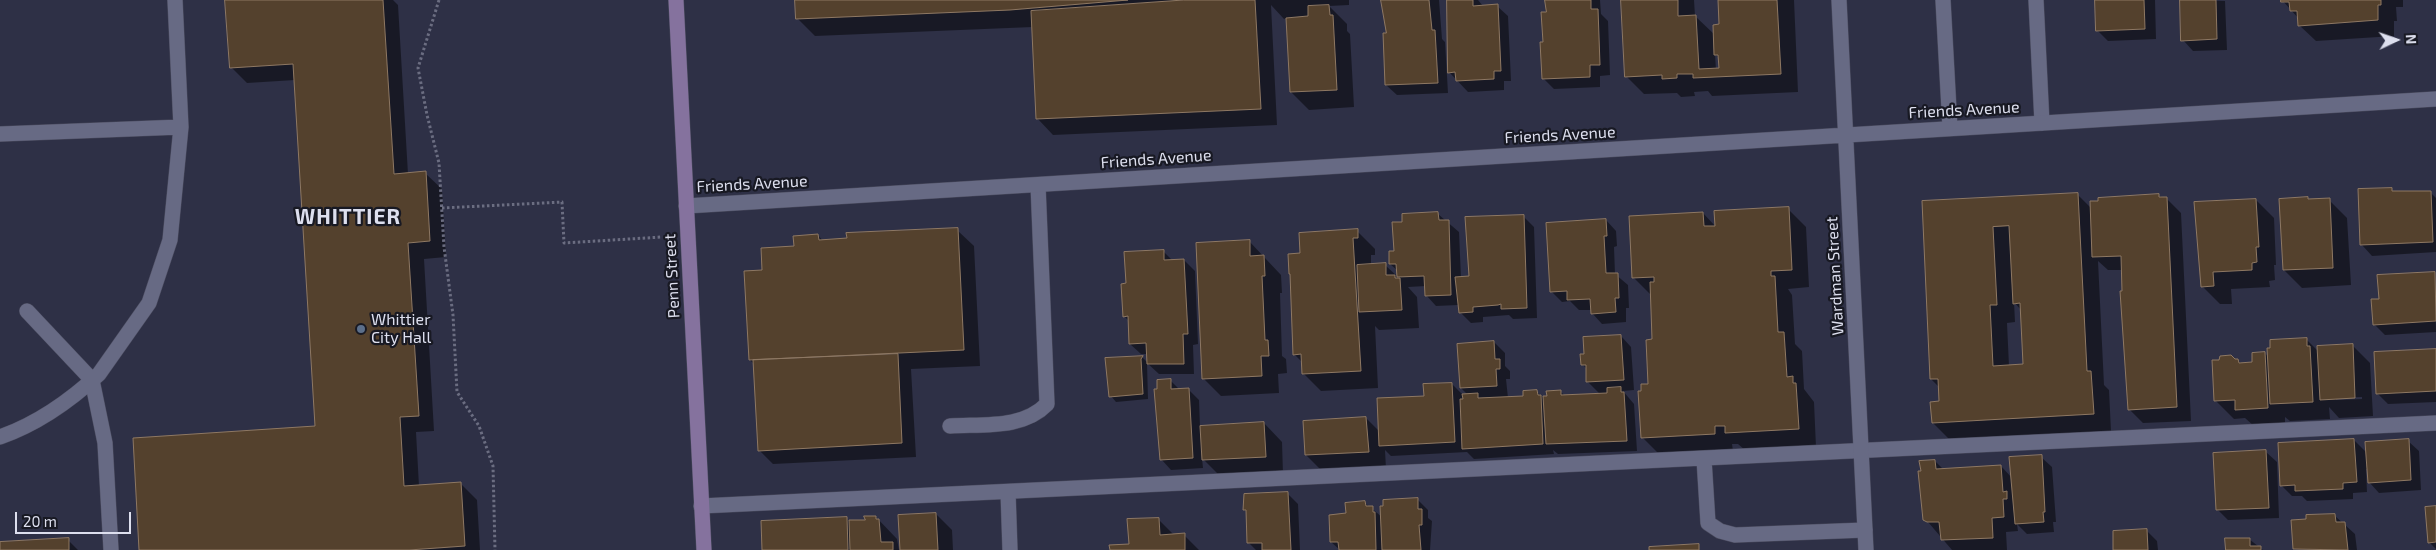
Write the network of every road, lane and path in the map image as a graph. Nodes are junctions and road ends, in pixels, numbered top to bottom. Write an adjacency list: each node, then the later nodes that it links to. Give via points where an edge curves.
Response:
1 (175, 0): 9 (street)
2 (439, 0): 15 (path, via 418,68 439,163)
3 (676, 0): 14 (street, Penn Street)
4 (1839, 0): 12 (street, Wardman Street)
5 (1943, 0): 10 (street)
6 (2036, 0): 8 (street)
7 (2436, 99): 8 (street, Friends Avenue)
8 (2042, 123): 10 (street, Friends Avenue)
9 (181, 128): 11 (street); 18 (street, via 170,240 149,303)
10 (1950, 128): 12 (street, Friends Avenue)
11 (0, 134)
12 (1846, 135): 13 (street, Friends Avenue); 22 (street, Wardman Street)
13 (1038, 185): 14 (street, Friends Avenue); 20 (street, via 1047,404 1038,414 1021,422)
14 (686, 206): 16 (street, Penn Street)
15 (442, 208): 16 (path, via 562,202 564,243); 28 (path, via 457,392 479,426 492,466)
16 (688, 236): 25 (street, Penn Street)
17 (26, 311): 18 (street)
18 (92, 380): 21 (street, via 64,403 20,430); 27 (street, via 105,443)
19 (2436, 423): 22 (street)
20 (950, 426)
21 (0, 436)
22 (1861, 451): 23 (street); 26 (street, Wardman Street)
23 (1704, 459): 24 (street); 26 (street, via 1708,522 1720,531 1735,534)
24 (1008, 492): 25 (street); 30 (street)
25 (702, 506): 29 (street, Penn Street)
26 (1865, 530): 31 (street, Wardman Street)
27 (111, 550)
28 (495, 550)
29 (704, 550)
30 (1010, 550)
31 (1866, 550)

